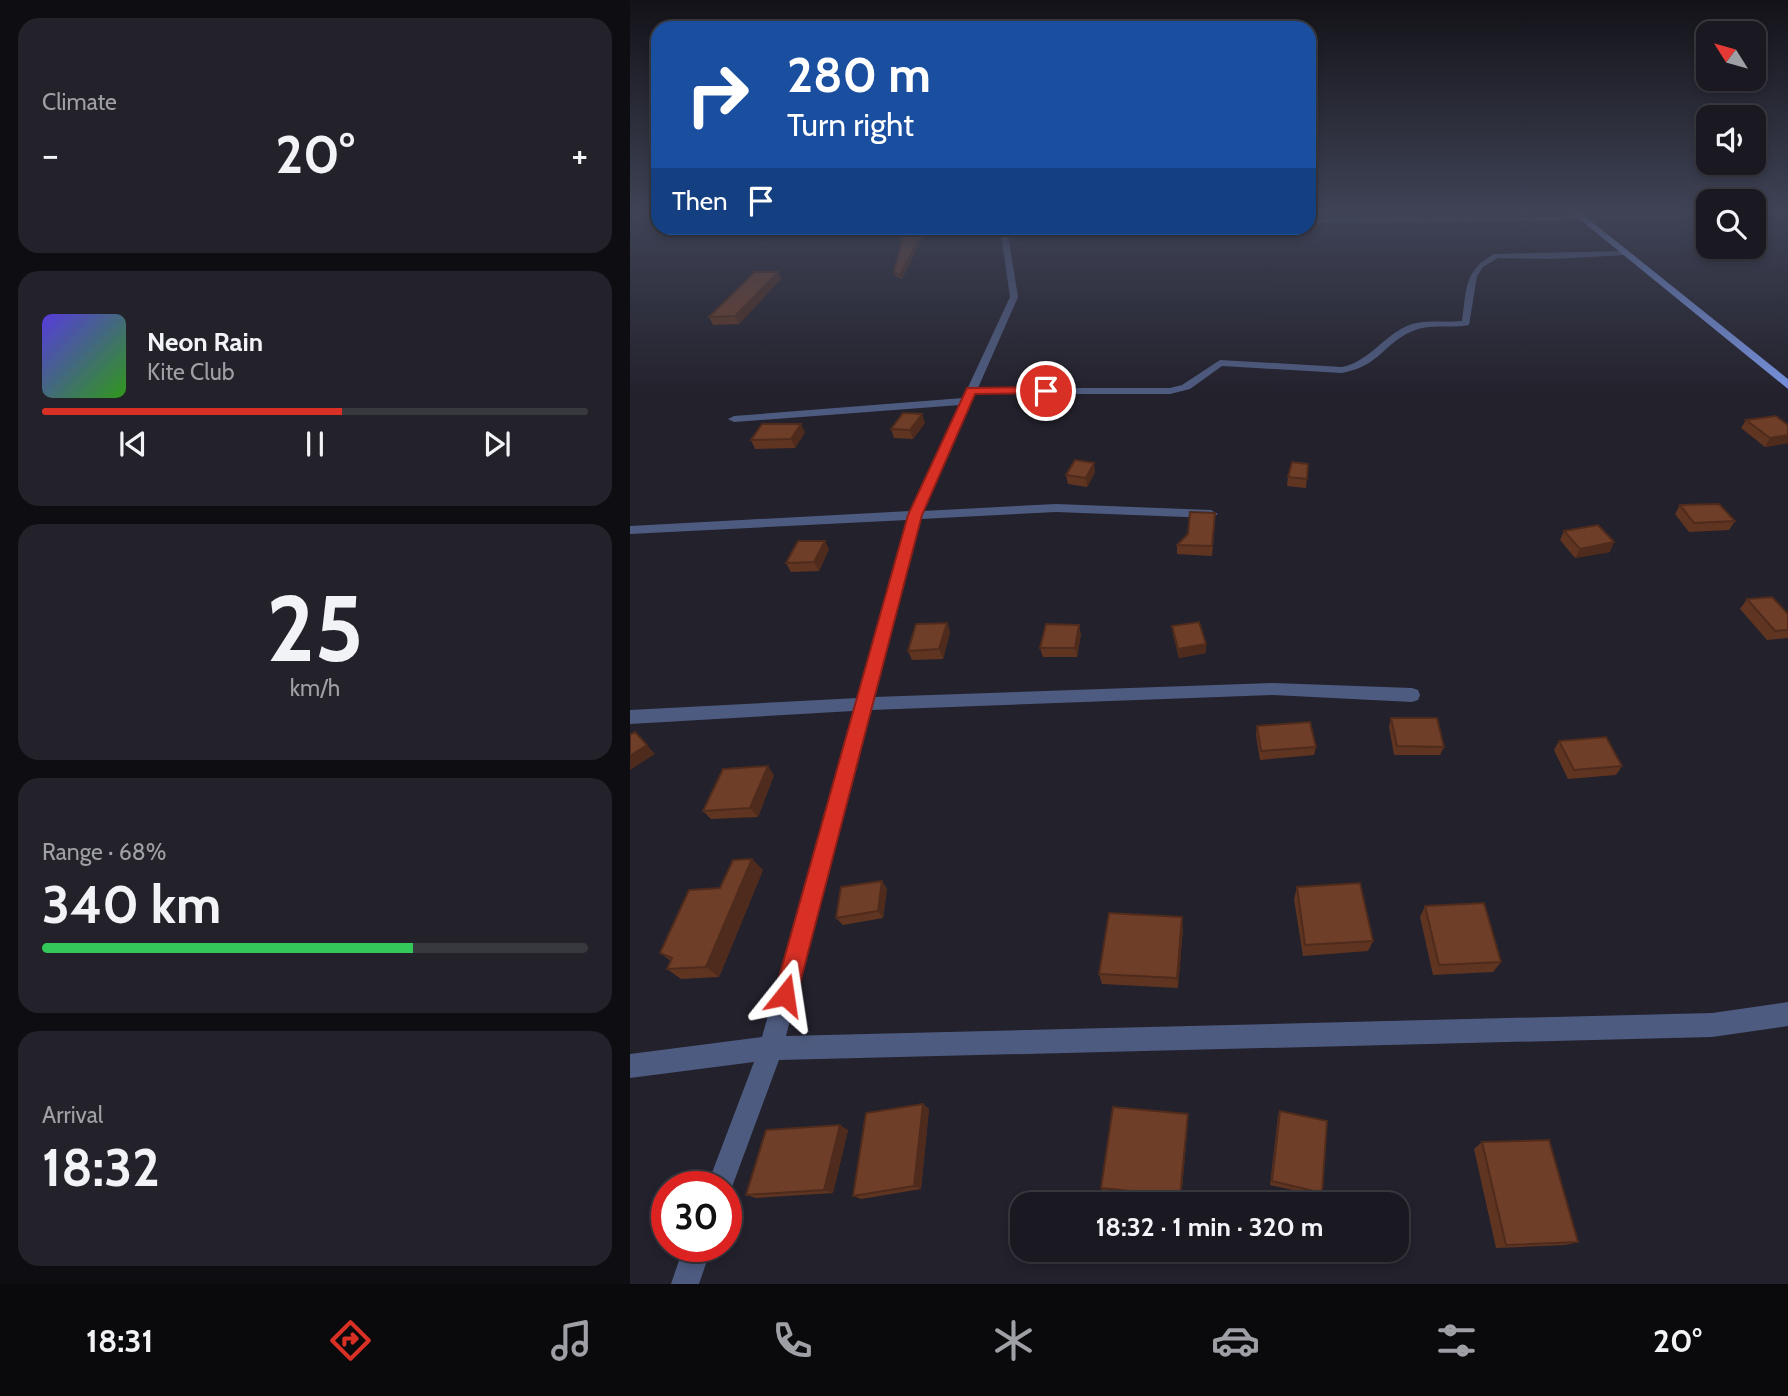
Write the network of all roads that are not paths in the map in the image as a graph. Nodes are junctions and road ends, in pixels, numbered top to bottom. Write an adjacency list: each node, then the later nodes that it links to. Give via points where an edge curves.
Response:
1 (1010, 273): 5 (street, via 1014,297)
2 (1476, 273): 5 (street, via 1466,323 1411,327 1359,368 1220,363 1186,387 1170,391)
3 (1650, 273): 4 (main road)
4 (1788, 385)
5 (969, 396): 6 (street); 8 (street)
6 (734, 419)
7 (1212, 514): 8 (street, via 1056,508)
8 (915, 515): 9 (street); 11 (street)
9 (630, 530)
10 (1412, 695): 11 (street, via 1273,689)
11 (863, 704): 12 (street); 14 (street)
12 (630, 717)
13 (1788, 1014): 14 (street, via 1712,1026)
14 (771, 1048): 15 (street); 16 (street)
15 (630, 1066)
16 (726, 1171)
17 (693, 1262): 18 (street)
18 (685, 1284)

